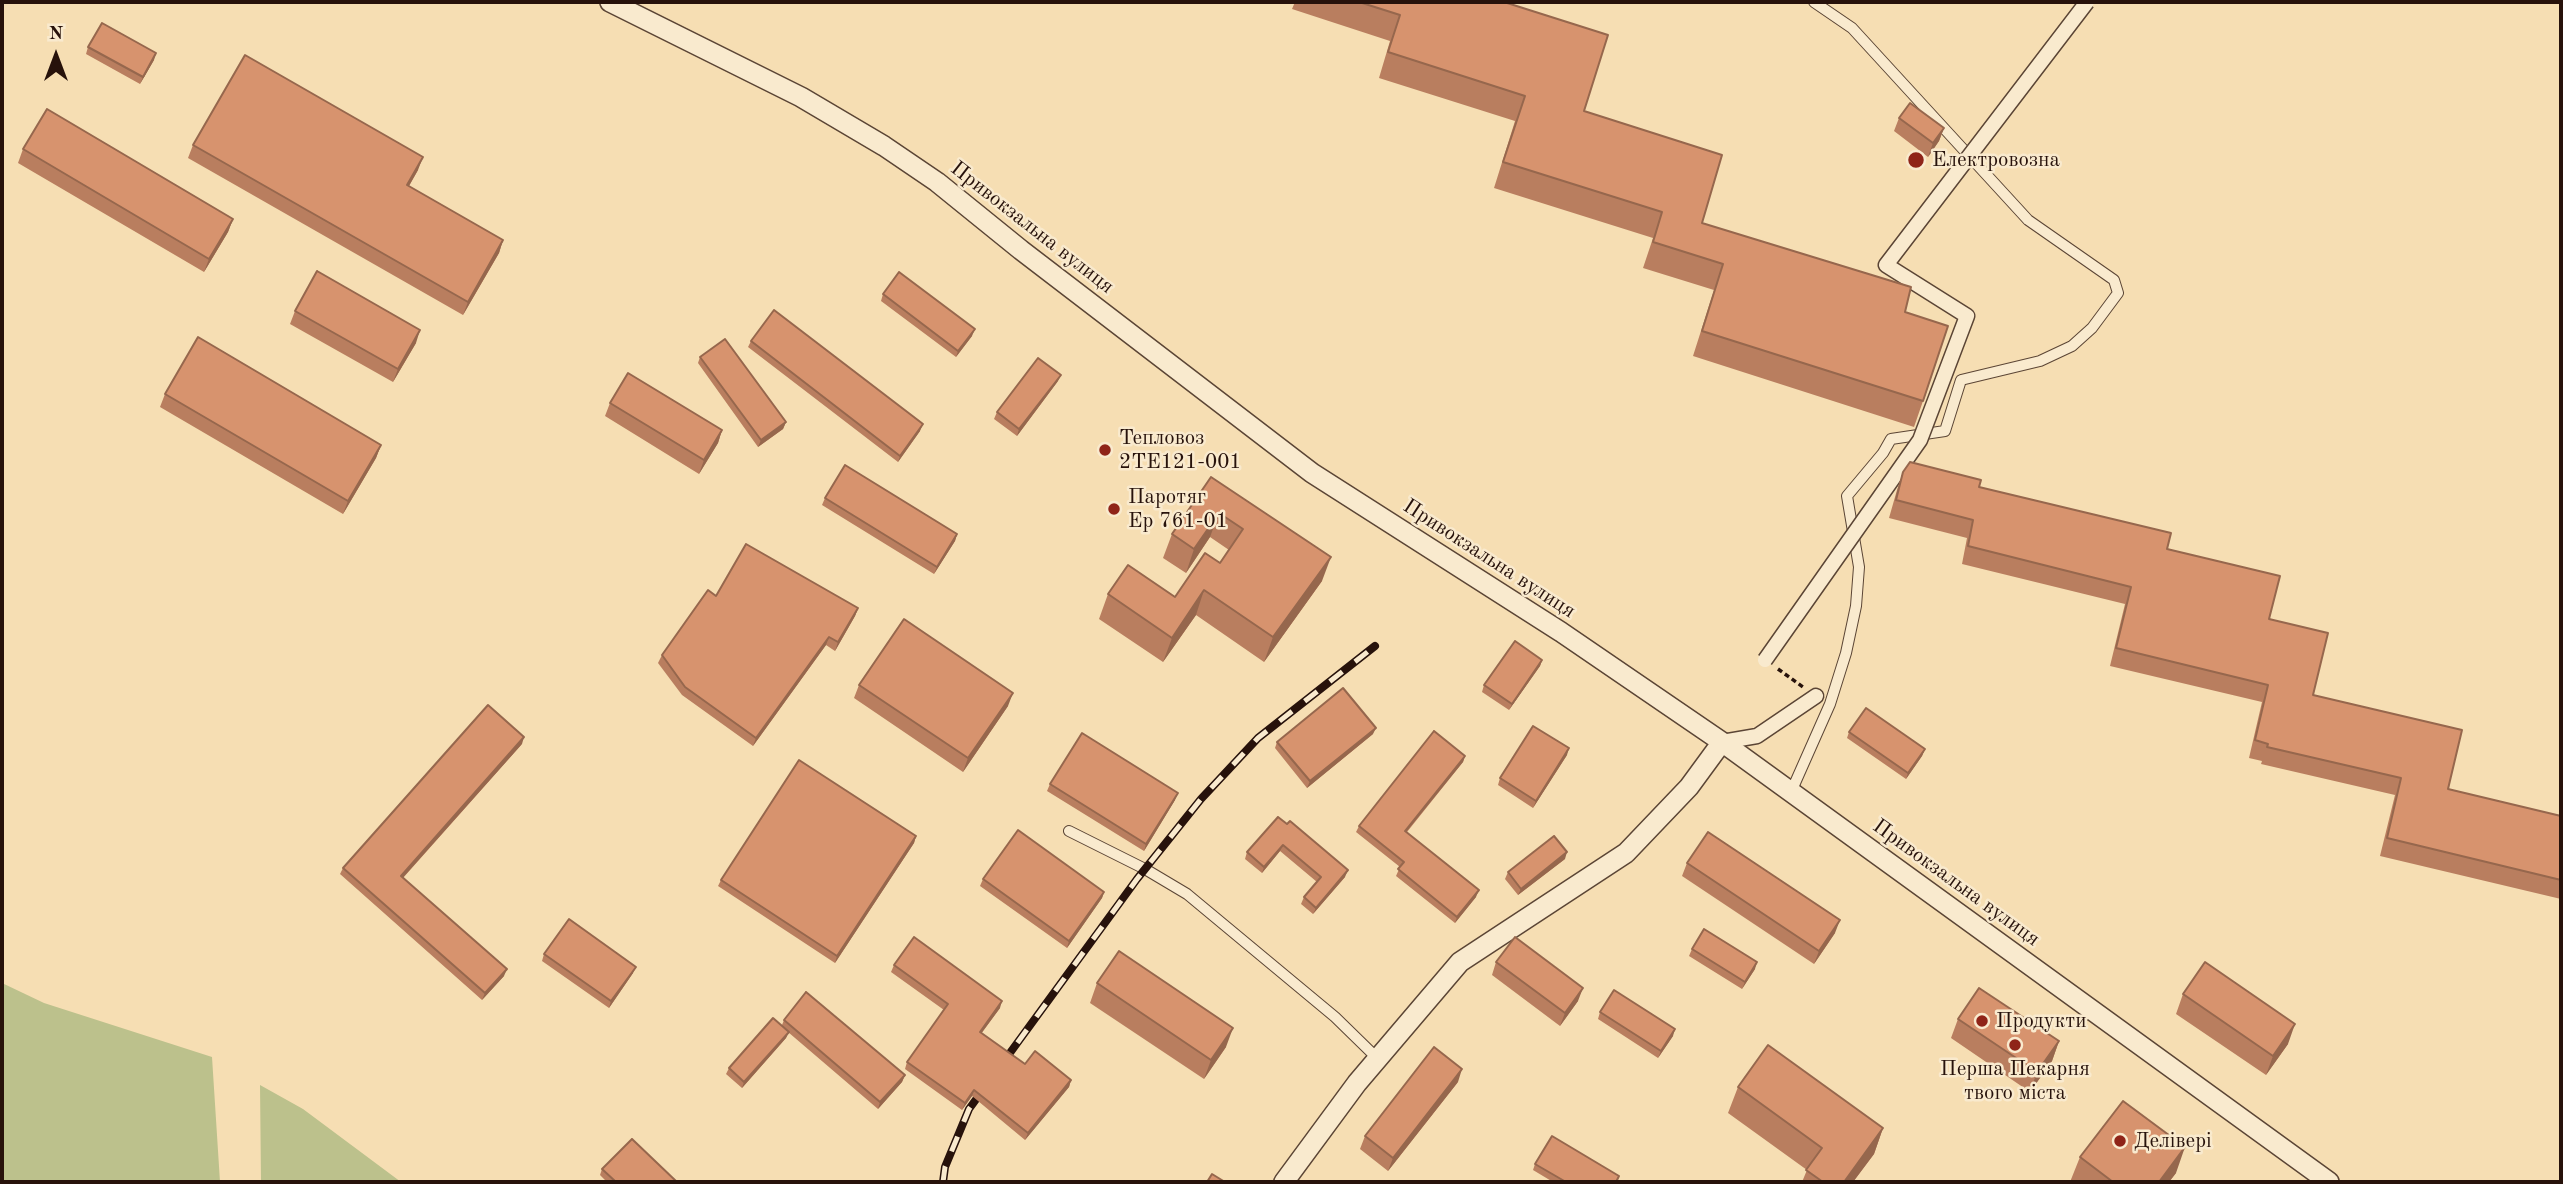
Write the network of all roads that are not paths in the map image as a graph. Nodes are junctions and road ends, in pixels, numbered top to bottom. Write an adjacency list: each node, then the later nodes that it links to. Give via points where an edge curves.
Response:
1 (610, 2): 6 (street, Привокзальна вулиця, via 801,97 884,146 1312,473 1562,632)
2 (1814, 2): 7 (lane, via 1852,28 2028,220 2114,279 2118,293 2092,328 2072,345 2040,361 1961,380 1945,431 1891,439 1847,496 1859,567 1856,606 1830,704)
3 (2087, 2): 4 (street, bridge, via 1886,265 1967,316 1920,440)
4 (1765, 660)
5 (1816, 696): 6 (street, via 1757,736)
6 (1722, 741): 7 (street, Привокзальна вулиця); 9 (street, via 1689,787 1626,853 1460,962)
7 (1791, 792): 11 (street, Привокзальна вулиця)
8 (1069, 831): 9 (lane, via 1187,894 1335,1017)
9 (1378, 1059): 10 (street)
10 (1284, 1182)
11 (2329, 1182)

